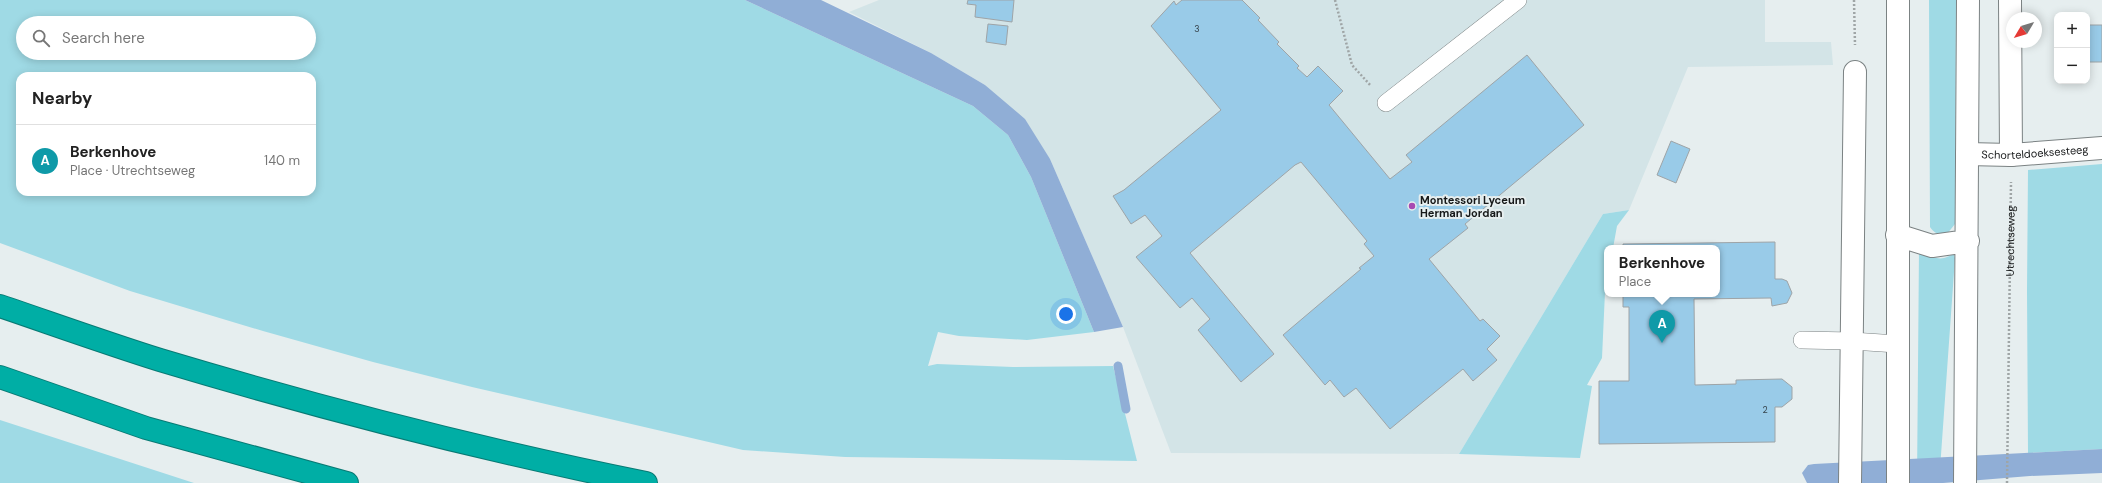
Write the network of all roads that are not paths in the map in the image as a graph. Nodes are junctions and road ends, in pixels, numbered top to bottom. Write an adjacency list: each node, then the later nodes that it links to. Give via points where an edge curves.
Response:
1 (1518, 0): 6 (lane)
2 (1898, 0): 10 (main road)
3 (1968, 0): 8 (main road)
4 (2010, 0): 9 (main road)
5 (1855, 72): 14 (main road)
6 (1386, 103)
7 (2102, 148): 9 (main road, Schorteldoeksesteeg)
8 (1967, 154): 9 (main road, Schorteldoeksesteeg); 11 (main road)
9 (2011, 155)
10 (1897, 235): 11 (main road, via 1932,246); 15 (main road)
11 (1968, 241): 21 (main road)
12 (0, 306): 18 (highway, via 158,359 344,412 474,446)
13 (1802, 340): 14 (lane)
14 (1852, 341): 15 (lane); 19 (main road)
15 (1897, 344): 20 (main road)
16 (0, 377): 17 (highway, via 146,428)
17 (347, 483)
18 (646, 483)
19 (1850, 483)
20 (1898, 483)
21 (1965, 483)

